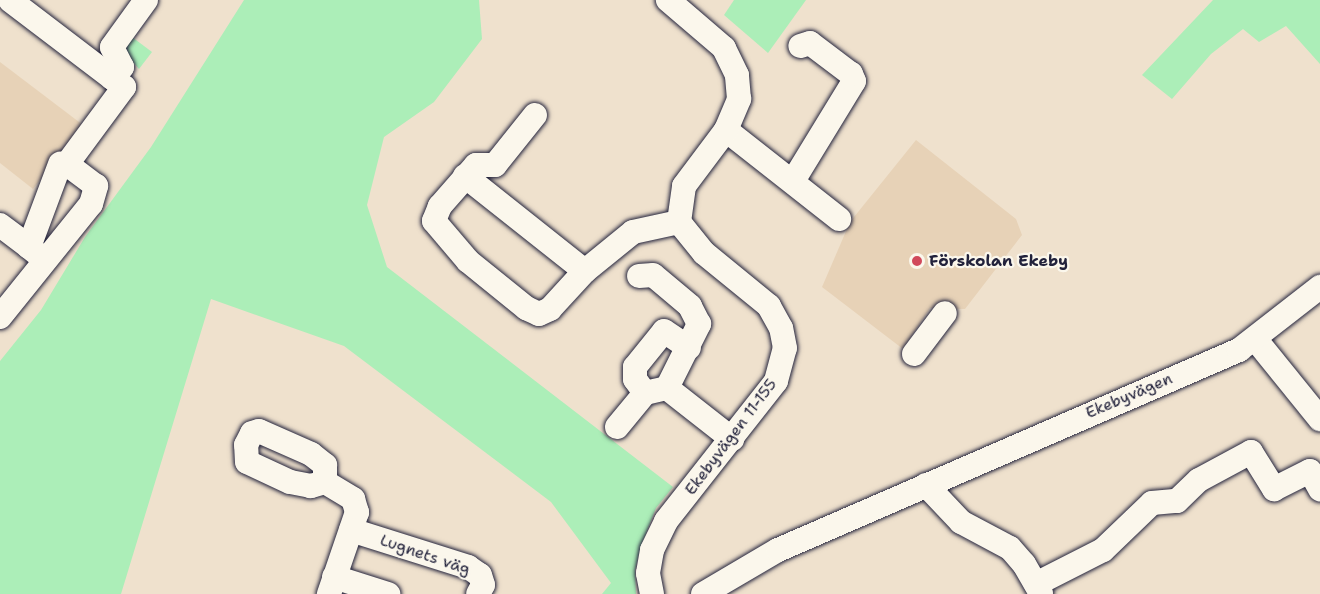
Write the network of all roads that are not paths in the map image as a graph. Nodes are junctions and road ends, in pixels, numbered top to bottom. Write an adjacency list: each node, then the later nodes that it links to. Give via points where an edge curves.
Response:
1 (10, 0): 5 (street)
2 (146, 0): 5 (street, via 112,47 122,67)
3 (668, 0): 7 (street, via 724,48 737,75 739,99)
4 (800, 46): 10 (street, via 810,43 851,74 854,81)
5 (112, 78): 8 (street, via 124,87)
6 (536, 115): 9 (street, via 495,165 476,165)
7 (726, 130): 10 (street); 12 (street, via 684,186)
8 (64, 164): 14 (street); 14 (street, via 96,186 91,204)
9 (465, 176): 16 (street); 16 (street, via 440,206 434,221 468,261 539,314 550,309)
10 (793, 182): 11 (street)
11 (840, 219)
12 (679, 222): 16 (street, via 633,232); 26 (street, Ekebyvägen 11-155, via 704,253 769,306 781,328 785,348 776,381)
13 (0, 225): 14 (street)
14 (37, 253): 19 (street)
15 (639, 276): 21 (street, via 652,275 695,311 699,324)
16 (578, 277)
17 (1320, 287): 20 (street, Ekebyvägen)
18 (945, 313): 22 (street)
19 (0, 317)
20 (1256, 340): 24 (street); 28 (street, Ekebyvägen)
21 (689, 348): 23 (street); 23 (street, via 664,331 634,367 635,379)
22 (914, 354)
23 (656, 390): 25 (street); 26 (street)
24 (1320, 419)
25 (617, 428)
26 (732, 439): 35 (street, Ekebyvägen 11-155, via 666,521 652,549 648,573)
27 (325, 482): 30 (street, via 353,499 357,512)
28 (926, 485): 32 (street, via 961,522 1010,548); 36 (street, Ekebyvägen, via 778,550)
29 (1320, 489): 32 (street, via 1310,471 1274,489 1251,452 1199,480 1177,501 1152,503 1102,550)
30 (351, 530): 31 (street); 34 (street, Lugnets väg, via 468,567 480,575 483,585)
31 (332, 586): 33 (street)
32 (1038, 589)
33 (388, 594)
34 (478, 594)
35 (652, 594)
36 (703, 594)

